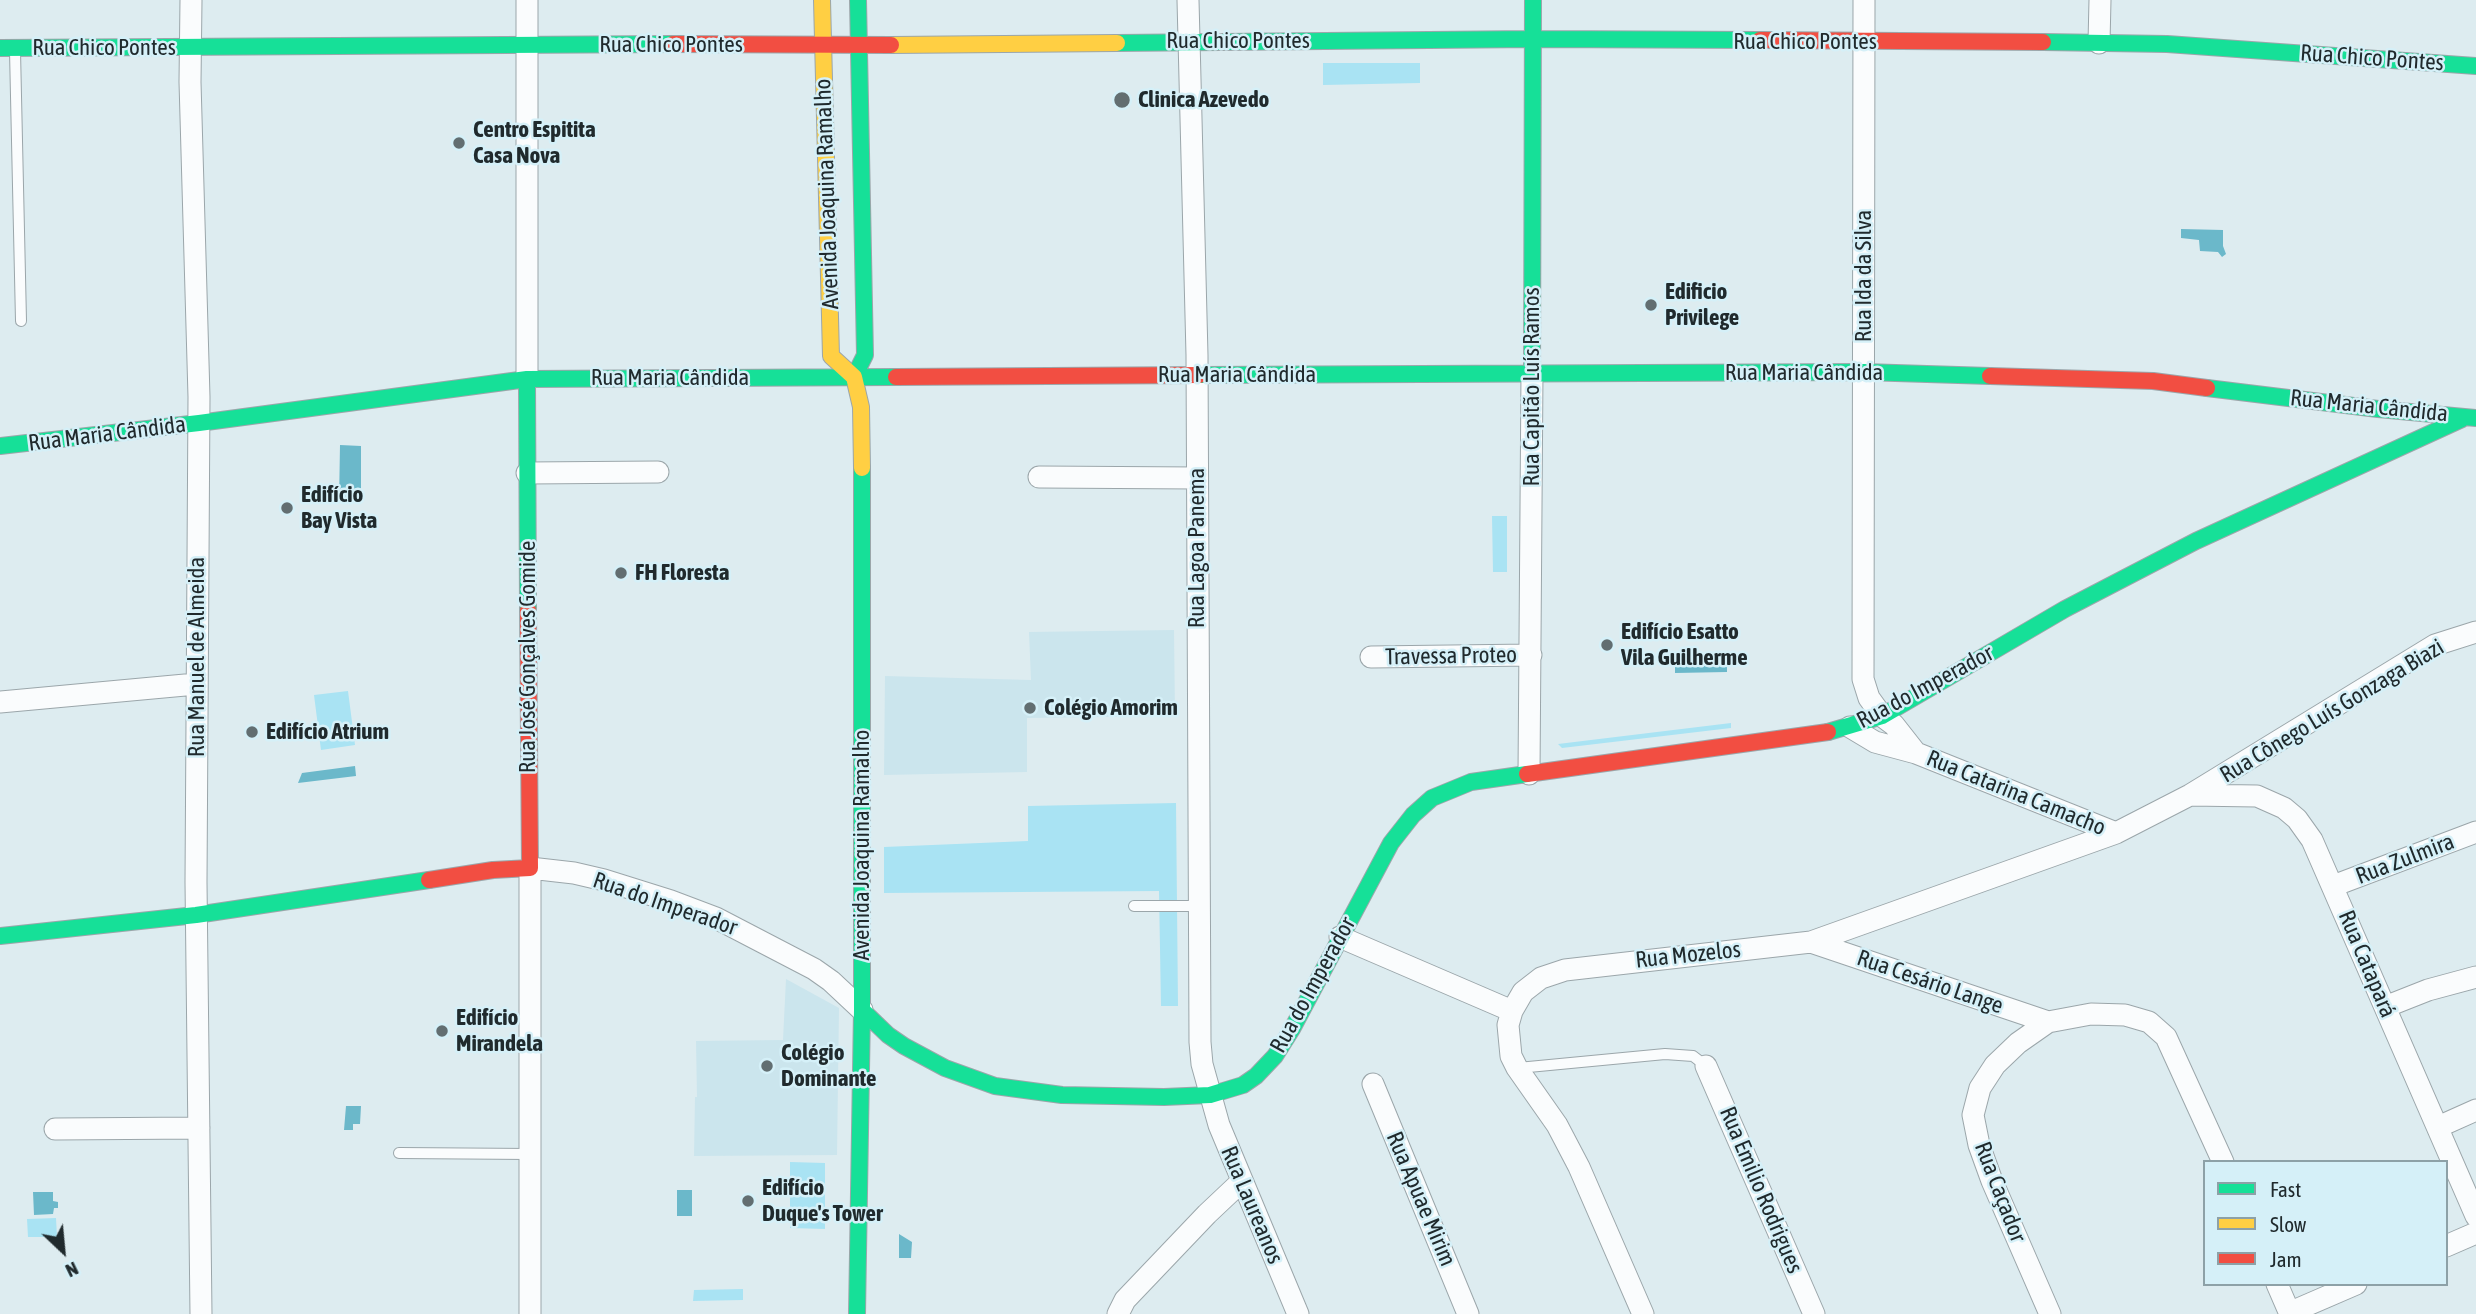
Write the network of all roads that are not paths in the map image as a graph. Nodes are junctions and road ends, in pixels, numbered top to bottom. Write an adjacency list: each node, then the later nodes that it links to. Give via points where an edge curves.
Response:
1 (191, 0): 16 (street, Rua Manuel de Almeida)
2 (527, 0): 13 (street, Rua José Gonçalves Gomide)
3 (822, 0): 14 (main road, Avenida Joaquina Ramalho)
4 (858, 0): 15 (main road, Avenida Joaquina Ramalho)
5 (1188, 0): 10 (street, Rua Lagoa Panema)
6 (1533, 0): 9 (main road, Rua Capitão Luís Ramos)
7 (1864, 0): 11 (street, Rua Ida da Silva)
8 (2100, 0): 12 (street)
9 (1533, 39): 10 (main road, Rua Chico Pontes); 11 (main road, Rua Chico Pontes); 21 (main road, Rua Capitão Luís Ramos)
10 (1189, 41): 15 (main road, Rua Chico Pontes); 22 (street, Rua Lagoa Panema)
11 (1864, 42): 12 (main road, Rua Chico Pontes); 20 (street, Rua Ida da Silva)
12 (2099, 43): 18 (main road, Rua Chico Pontes)
13 (527, 45): 14 (main road, Rua Chico Pontes); 16 (main road, Rua Chico Pontes); 24 (street, Rua José Gonçalves Gomide)
14 (823, 45): 15 (main road, Rua Chico Pontes); 23 (main road, Avenida Joaquina Ramalho, via 831,356)
15 (858, 45): 23 (main road, Avenida Joaquina Ramalho, via 865,355)
16 (191, 47): 17 (main road, Rua Chico Pontes); 27 (street, Rua Manuel de Almeida)
17 (7, 48): 19 (lane)
18 (2476, 66)
19 (21, 321)
20 (1864, 372): 21 (main road, Rua Maria Cândida); 25 (main road, Rua Maria Cândida, via 2153,381); 39 (street, Rua Ida da Silva, via 1863,679)
21 (1532, 373): 22 (main road, Rua Maria Cândida); 35 (street, Rua Capitão Luís Ramos)
22 (1197, 375): 23 (main road, Rua Maria Cândida); 33 (street, Rua Lagoa Panema)
23 (854, 377): 24 (main road, Rua Maria Cândida); 56 (main road, Avenida Joaquina Ramalho, via 862,439)
24 (527, 379): 27 (main road, Rua Maria Cândida); 30 (main road, Rua José Gonçalves Gomide)
25 (2378, 409): 26 (main road, Rua Maria Cândida); 29 (main road, Rua do Imperador, via 2382,433 2372,453)
26 (2471, 418): 29 (main road, Rua do Imperador)
27 (199, 423): 28 (main road, Rua Maria Cândida); 37 (street, Rua Manuel de Almeida)
28 (0, 446)
29 (2357, 466): 39 (main road, Rua do Imperador, via 2064,609)
30 (527, 472): 31 (street); 46 (main road, Rua José Gonçalves Gomide)
31 (658, 472)
32 (1039, 477): 33 (street)
33 (1196, 478): 49 (street, Rua Lagoa Panema)
34 (2476, 632): 43 (street, Rua Cônego Luís Gonzaga Biazi, via 2435,645)
35 (1531, 655): 36 (street, Travessa Proteo); 42 (street, Rua Capitão Luís Ramos)
36 (1371, 657)
37 (196, 684): 38 (street); 50 (street, Rua Manuel de Almeida)
38 (0, 702)
39 (1882, 716): 40 (main road, Rua do Imperador); 41 (street, Rua Catarina Camacho)
40 (1850, 727): 41 (street, Rua Catarina Camacho, via 1875,742); 42 (main road, Rua do Imperador, via 1813,736)
41 (1916, 753): 45 (street, Rua Catarina Camacho)
42 (1529, 774): 52 (main road, Rua do Imperador, via 1471,782 1432,798 1391,842)
43 (2190, 795): 45 (street, Rua Mozelos); 47 (street, Rua Catapará, via 2257,796 2284,808 2312,840)
44 (2476, 832): 47 (street, Rua Zulmira)
45 (2116, 833): 53 (street, Rua Mozelos)
46 (530, 868): 50 (main road, Rua do Imperador); 56 (street, Rua do Imperador, via 604,880 716,918 814,969); 68 (street, Rua José Gonçalves Gomide)
47 (2333, 886): 55 (street, Rua Catapará)
48 (1134, 906): 49 (lane)
49 (1199, 906): 62 (street, Rua Lagoa Panema, via 1200,1042)
50 (196, 915): 51 (main road, Rua do Imperador); 64 (street, Rua Manuel de Almeida)
51 (0, 936)
52 (1340, 937): 57 (street); 62 (main road, Rua do Imperador, via 1275,1056 1243,1085)
53 (1811, 942): 57 (street, Rua Mozelos, via 1565,970 1541,978 1523,992); 58 (street, Rua Cesário Lange)
54 (2476, 977): 55 (street)
55 (2385, 1007): 65 (street, Rua Catapará)
56 (862, 1010): 62 (main road, Rua do Imperador, via 904,1046 945,1068 995,1086 1062,1095); 78 (main road, Avenida Joaquina Ramalho)
57 (1512, 1011): 60 (street, via 1508,1038)
58 (2048, 1022): 69 (street, Rua Caçador, via 2091,1014 2125,1015 2149,1022 2166,1037); 84 (street, Rua Caçador, via 1995,1065 1980,1088 1973,1115 1992,1181)
59 (1706, 1066): 60 (lane, via 1693,1056 1665,1054); 83 (street, Rua Emilio Rodrigues)
60 (1517, 1068): 82 (street, via 1557,1125 1579,1167)
61 (1373, 1084): 81 (street, Rua Apuae Mirim)
62 (1210, 1095): 70 (street, Rua Laureanos)
63 (2476, 1110): 65 (street)
64 (199, 1128): 66 (street); 76 (street, Rua Manuel de Almeida)
65 (2438, 1128): 71 (street, Rua Catapará)
66 (55, 1129)
67 (399, 1153): 68 (lane)
68 (530, 1154): 77 (street, Rua José Gonçalves Gomide)
69 (2222, 1160)
70 (1241, 1181): 79 (street, via 1125,1300); 80 (street, Rua Laureanos)
71 (2476, 1216)
72 (2476, 1233): 73 (street)
73 (2448, 1244)
74 (2278, 1286): 85 (street)
75 (2352, 1286): 85 (street)
76 (201, 1314)
77 (530, 1314)
78 (858, 1314)
79 (1118, 1314)
80 (1298, 1314)
81 (1468, 1314)
82 (1643, 1314)
83 (1814, 1314)
84 (2050, 1314)
85 (2290, 1314)

